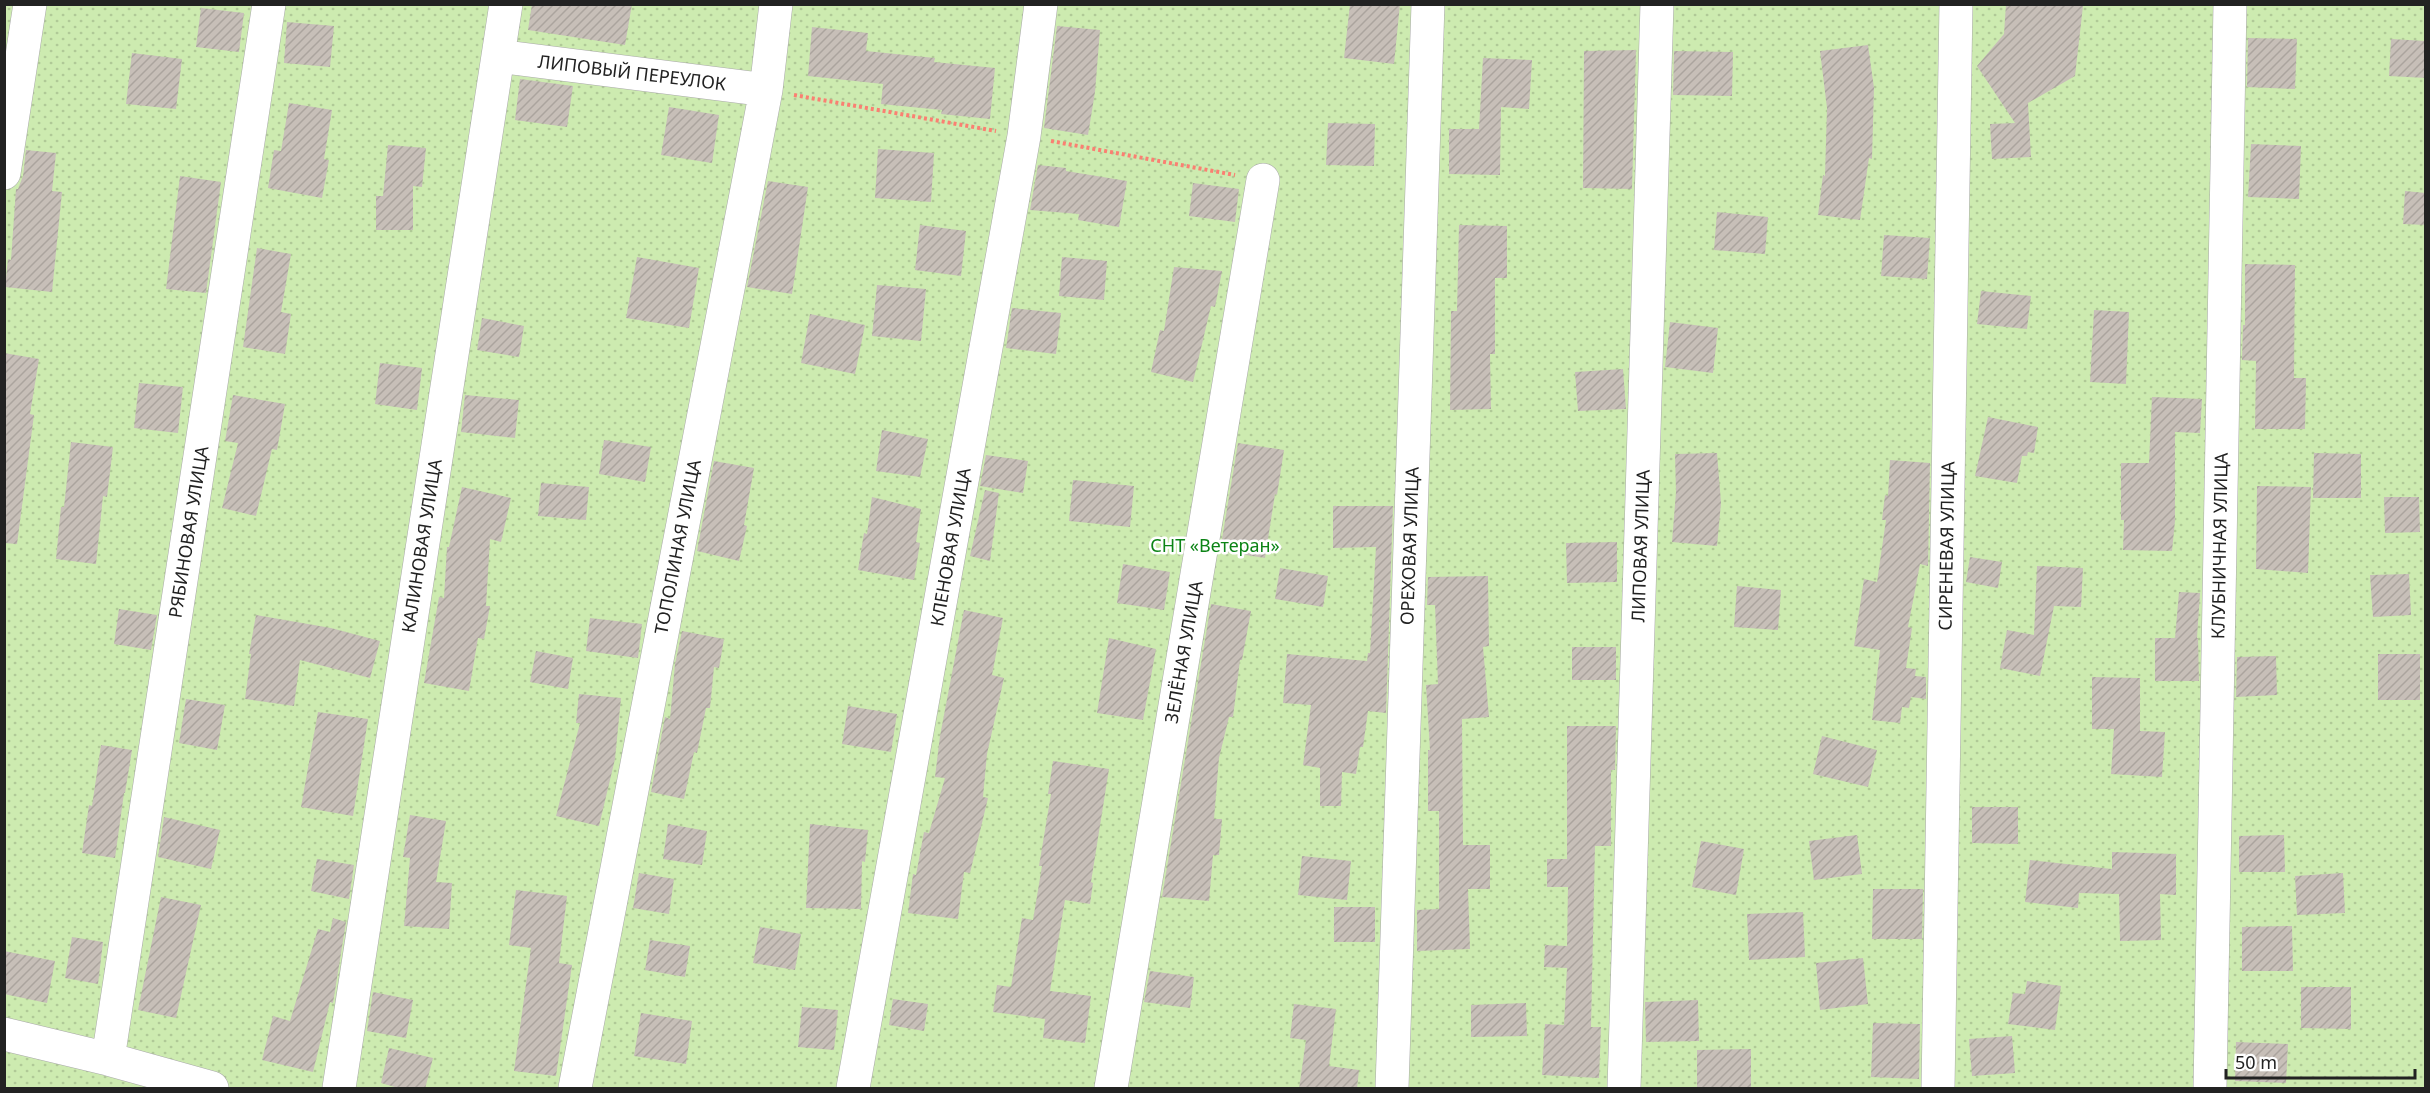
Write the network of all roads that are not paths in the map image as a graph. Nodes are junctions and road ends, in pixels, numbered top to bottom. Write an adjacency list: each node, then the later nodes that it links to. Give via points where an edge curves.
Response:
1 (30, 4): 12 (street)
2 (269, 4): 15 (street, РЯБИНОВАЯ УЛИЦА)
3 (506, 4): 10 (street, КАЛИНОВАЯ УЛИЦА)
4 (776, 4): 11 (street, ТОПОЛИНАЯ УЛИЦА)
5 (1041, 4): 19 (street, КЛЕНОВАЯ УЛИЦА, via 1024,136)
6 (1428, 4): 21 (street, ОРЕХОВАЯ УЛИЦА)
7 (1657, 4): 22 (street, ЛИПОВАЯ УЛИЦА)
8 (1956, 4): 23 (street, СИРЕНЕВАЯ УЛИЦА)
9 (2230, 4): 24 (street, КЛУБНИЧНАЯ УЛИЦА)
10 (498, 56): 11 (street, ЛИПОВЫЙ ПЕРЕУЛОК); 17 (street, КАЛИНОВАЯ УЛИЦА)
11 (766, 90): 18 (street, ТОПОЛИНАЯ УЛИЦА)
12 (4, 173)
13 (1263, 180): 20 (street, ЗЕЛЁНАЯ УЛИЦА)
14 (6, 1041): 15 (street)
15 (108, 1059): 16 (street)
16 (212, 1089)
17 (339, 1089)
18 (575, 1089)
19 (854, 1089)
20 (1111, 1089)
21 (1392, 1089)
22 (1624, 1089)
23 (1938, 1089)
24 (2210, 1089)

